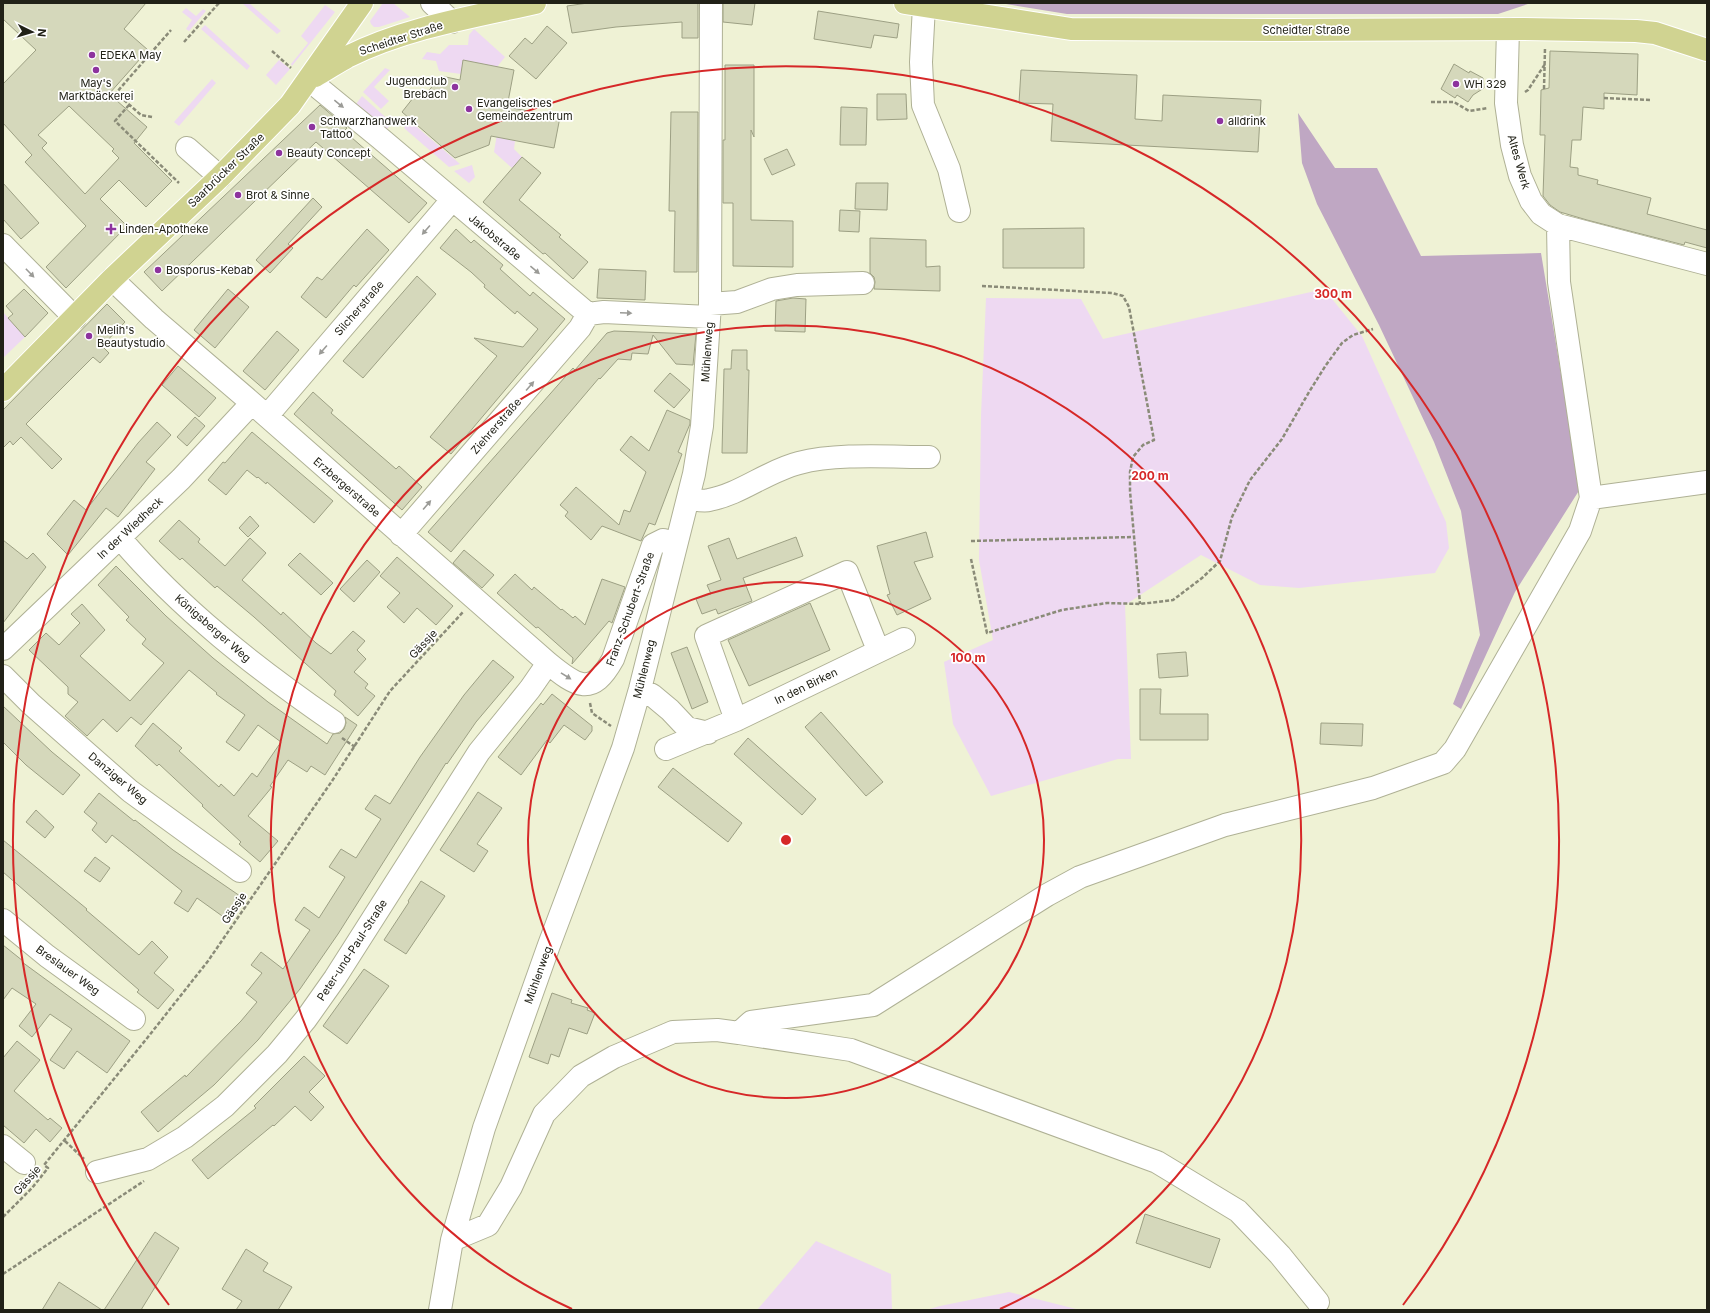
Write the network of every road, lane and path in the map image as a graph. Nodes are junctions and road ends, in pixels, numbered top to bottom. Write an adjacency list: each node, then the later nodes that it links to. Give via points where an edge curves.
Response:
1 (219, 3): 10 (path)
2 (362, 3): 15 (main road, Saarbrücker Straße)
3 (432, 3): 7 (street, Scheidter Straße)
4 (535, 3): 7 (main road, Scheidter Straße)
5 (711, 3): 32 (street, Mühlenweg)
6 (914, 4): 8 (main road, Scheidter Straße, via 1071,29); 25 (street, via 922,62 923,106 949,169)
7 (452, 22): 15 (main road, Scheidter Straße, via 371,47 346,58)
8 (1508, 29): 11 (main road, Scheidter Straße, via 1636,30 1655,33); 26 (street, Altes Werk, via 1506,103 1512,145 1520,176 1531,201 1541,214)
9 (171, 30): 19 (path, via 116,93)
10 (184, 42)
11 (1707, 50)
12 (272, 51): 13 (path)
13 (291, 68)
14 (1545, 70): 16 (path)
15 (309, 80): 22 (main road, Saarbrücker Straße, via 290,105); 24 (street, Jakobstraße, one-way to 24)
16 (1544, 89)
17 (1604, 98): 18 (path)
18 (1651, 100)
19 (129, 105): 20 (path, via 141,115); 23 (path, via 115,122)
20 (152, 117)
21 (187, 148): 22 (street)
22 (220, 177): 29 (main road, Saarbrücker Straße)
23 (179, 183)
24 (452, 200): 33 (street, Jakobstraße, one-way to 33); 37 (street, Silcherstraße, one-way to 37)
25 (959, 211)
26 (1558, 225): 28 (street, Altes Werk); 41 (street, via 1559,282)
27 (3, 245): 34 (street, one-way to 34)
28 (1707, 264)
29 (112, 280): 34 (main road, Saarbrücker Straße); 37 (street, Erzbergerstraße)
30 (863, 283): 32 (street, via 797,285 772,289)
31 (982, 286): 43 (path, via 1112,293 1123,296 1129,307 1154,440 1143,445 1133,457 1130,491)
32 (710, 310): 33 (street, one-way to 32); 40 (street, Mühlenweg, via 702,426)
33 (588, 314): 42 (street, Ziehrerstraße, one-way to 33, via 580,328)
34 (74, 318): 36 (main road, Saarbrücker Straße)
35 (1373, 329): 49 (path, via 1353,335 1342,343 1309,392 1282,439 1250,480 1232,517 1220,561 1173,600)
36 (3, 390)
37 (260, 410): 42 (street, Erzbergerstraße); 44 (street, In der Wiedheck, via 181,479)
38 (929, 457): 40 (street, via 841,457 799,462 708,501)
39 (1707, 482): 41 (street)
40 (688, 498): 46 (street, Mühlenweg)
41 (1591, 498): 65 (street, via 1580,530 1455,749 1442,763 1373,788 1225,825 1080,877 1047,895 873,1005 751,1022)
42 (401, 535): 48 (street, Erzbergerstraße)
43 (1134, 537): 45 (path); 49 (path)
44 (120, 538): 51 (street, In der Wiedheck); 58 (street, Königsberger Weg, via 165,586 228,644)
45 (971, 541)
46 (675, 543): 55 (street, Franz-Schubert-Straße, via 663,540 653,545 611,664 597,682); 56 (street, Mühlenweg)
47 (971, 559): 49 (path, via 987,633 1062,610 1107,603)
48 (475, 599): 53 (street, Erzbergerstraße); 66 (path, Gässje, via 390,691 332,781 208,961)
49 (1140, 604)
50 (904, 639): 52 (street, In den Birken)
51 (3, 648)
52 (878, 650): 57 (street, In den Birken); 57 (street, via 847,572 706,636)
53 (548, 663): 55 (street, Erzbergerstraße, one-way to 55, via 574,681); 68 (street, Peter-und-Paul-Straße, via 479,752 336,978 306,1019 277,1054 225,1106 185,1137)
54 (3, 676): 62 (street, Danziger Weg, via 31,704 130,790)
55 (586, 684): 59 (path, via 592,713)
56 (640, 689): 60 (street, via 652,695 688,728); 72 (street, Mühlenweg, via 623,748 484,1128)
57 (736, 720): 60 (street, In den Birken)
58 (334, 722)
59 (613, 727)
60 (708, 733): 61 (street, In den Birken)
61 (666, 749)
62 (240, 871)
63 (3, 920): 64 (street, Breslauer Weg, via 47,956)
64 (134, 1019)
65 (739, 1033): 72 (street, via 717,1030 673,1032 614,1057 581,1076 544,1114 511,1187 488,1225); 74 (street, via 851,1050 1157,1162 1238,1211 1280,1255)
66 (65, 1141): 70 (path); 71 (path, Gässje, via 44,1165 48,1168 41,1177)
67 (3, 1146): 69 (street)
68 (148, 1160): 70 (street, Peter-und-Paul-Straße); 73 (path, via 146,1180)
69 (24, 1163)
70 (93, 1168)
71 (3, 1217)
72 (452, 1240): 75 (street, Mühlenweg)
73 (3, 1274)
74 (1318, 1302)
75 (440, 1310)

